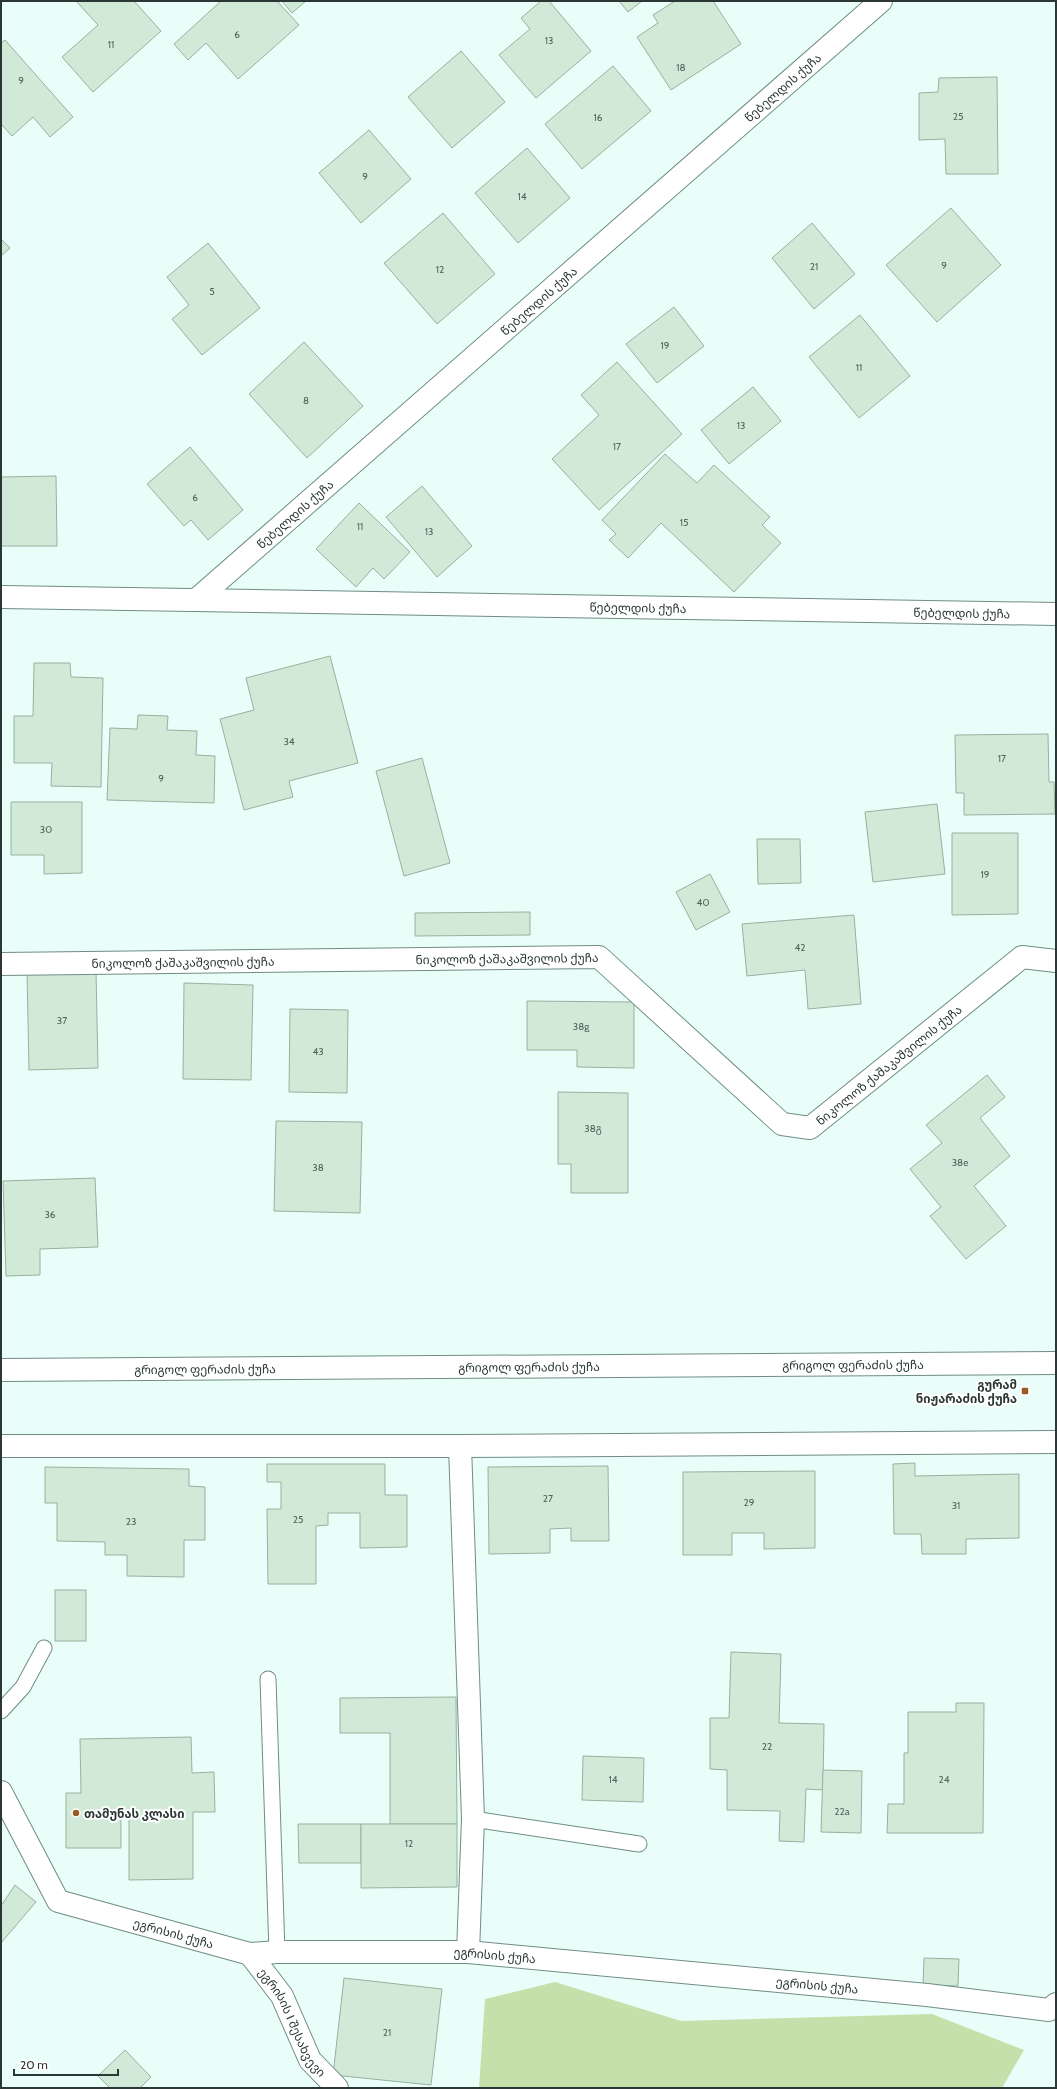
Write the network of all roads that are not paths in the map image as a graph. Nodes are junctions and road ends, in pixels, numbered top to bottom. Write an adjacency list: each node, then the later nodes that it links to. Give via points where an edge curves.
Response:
1 (881, 1): 3 (street, წებელდის ქუჩა)
2 (1, 597): 3 (street, წებელდის ქუჩა)
3 (196, 600): 4 (street, წებელდის ქუჩა)
4 (1056, 614)
5 (1056, 961): 6 (street, ნიკოლოზ ქაშაკაშვილის ქუჩა, via 1022,956 810,1128 782,1124 599,957)
6 (1, 964)
7 (1056, 1363): 8 (street, გრიგოლ ფერაძის ქუჩა)
8 (1, 1370)
9 (1056, 1442): 11 (street)
10 (1, 1446): 11 (street)
11 (460, 1446): 16 (street)
12 (44, 1648): 14 (lane, via 23,1687)
13 (268, 1679): 18 (lane)
14 (1, 1711)
15 (1, 1792): 20 (street, ეგრისის ქუჩა, via 58,1901)
16 (473, 1819): 17 (lane); 19 (street)
17 (639, 1844)
18 (277, 1952): 19 (street, ეგრისის ქუჩა); 20 (street, ეგრისის ქუჩა)
19 (468, 1952): 21 (street, ეგრისის ქუჩა, via 919,1994 1049,2010)
20 (250, 1954): 22 (street, ეგრისის I შესახვევი, via 282,1996 310,2060)
21 (1056, 2004)
22 (337, 2088)

